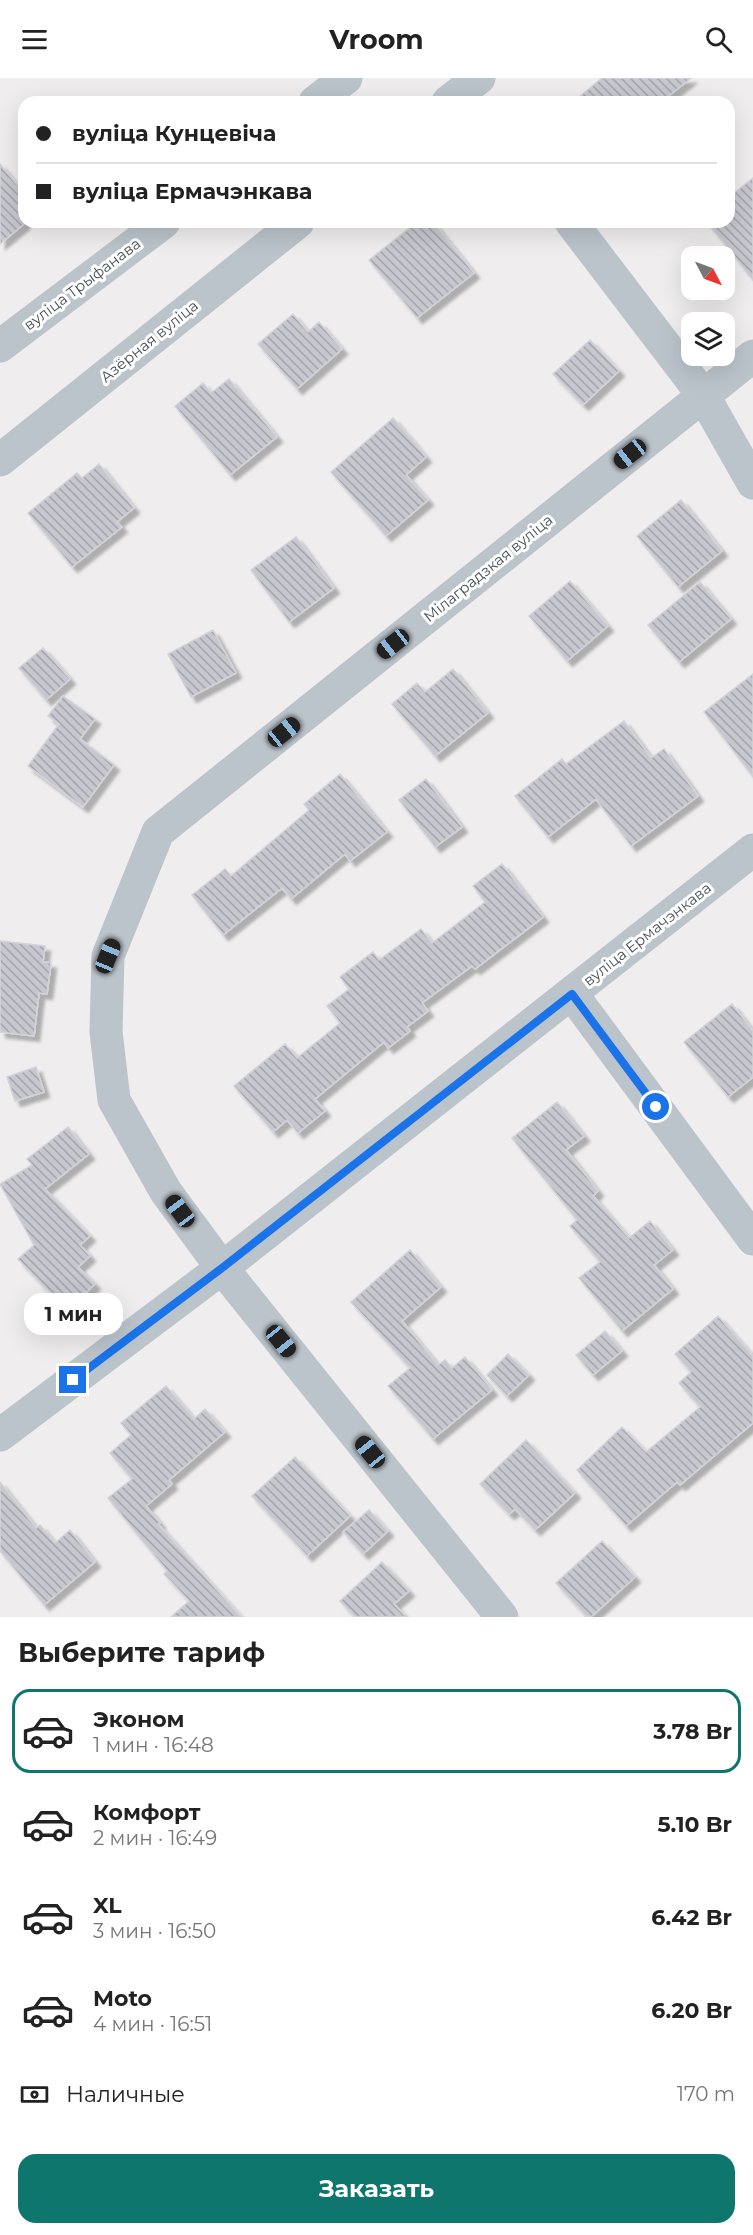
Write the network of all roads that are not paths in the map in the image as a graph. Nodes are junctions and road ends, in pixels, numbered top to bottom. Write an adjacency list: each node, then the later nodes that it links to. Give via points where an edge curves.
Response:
1 (346, 78): 2 (street)
2 (323, 96)
3 (156, 228): 6 (street, вуліца Трыфанава)
4 (290, 228): 9 (street, Азёрная вуліца)
5 (576, 228): 8 (street)
6 (0, 346)
7 (753, 356): 8 (street, Мілаградзкая вуліца)
8 (703, 395): 10 (street); 14 (street, Мілаградзкая вуліца, via 158,832 108,956 106,1032 114,1100 166,1192)
9 (0, 460)
10 (753, 483)
11 (753, 850): 12 (street, вуліца Ермачэнкава)
12 (572, 994): 13 (street); 14 (street, вуліца Ермачэнкава)
13 (753, 1239)
14 (222, 1268): 15 (street, вуліца Ермачэнкава); 16 (street, Мілаградзкая вуліца)
15 (0, 1436)
16 (502, 1617)

